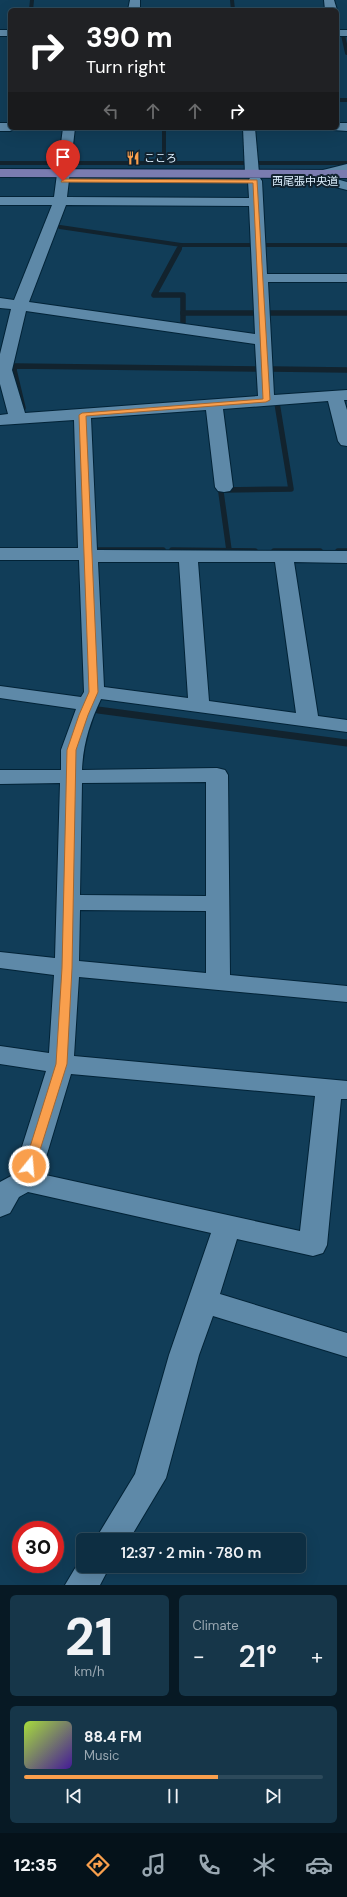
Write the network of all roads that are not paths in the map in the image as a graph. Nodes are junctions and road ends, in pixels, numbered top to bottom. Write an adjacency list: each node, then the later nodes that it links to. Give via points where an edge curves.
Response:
1 (70, 130): 6 (street)
2 (249, 130): 7 (street)
3 (347, 168): 8 (street)
4 (0, 173): 6 (main road, 西尾張中央道)
5 (347, 174): 8 (main road, 西尾張中央道)
6 (64, 177): 7 (main road, 西尾張中央道); 9 (main road, 西尾張中央道); 13 (street)
7 (254, 177): 8 (main road, 西尾張中央道); 14 (street)
8 (326, 177): 10 (main road, 西尾張中央道); 11 (street)
9 (0, 181)
10 (347, 181)
11 (347, 186)
12 (0, 201): 13 (street)
13 (60, 201): 14 (street); 18 (street)
14 (256, 202): 15 (street)
15 (260, 278): 16 (street); 19 (street)
16 (347, 278)
17 (0, 303): 18 (street)
18 (20, 305): 19 (street); 24 (street, via 4,370)
19 (264, 340): 21 (street)
20 (341, 395): 21 (street); 26 (street)
21 (266, 400): 22 (street)
22 (214, 404): 23 (street); 27 (street)
23 (82, 415): 24 (street); 29 (street)
24 (18, 419): 25 (street)
25 (0, 420)
26 (347, 441)
27 (224, 487)
28 (0, 554): 29 (street)
29 (88, 555): 30 (street); 34 (street)
30 (188, 557): 31 (street); 35 (street)
31 (284, 557): 32 (street); 36 (street)
32 (347, 557)
33 (0, 692): 34 (street)
34 (91, 698): 35 (street); 38 (street, via 72,750)
35 (199, 706): 36 (street)
36 (308, 721): 37 (street)
37 (347, 726)
38 (71, 776): 39 (street); 40 (street); 41 (street, via 217,775)
39 (0, 777)
40 (68, 902): 41 (street); 43 (street)
41 (218, 904): 44 (street)
42 (0, 960): 43 (street)
43 (67, 968): 44 (street); 47 (street)
44 (218, 982): 45 (street)
45 (347, 994)
46 (0, 1055): 47 (street)
47 (61, 1064): 48 (street); 49 (street)
48 (338, 1089): 50 (street, via 313,1245)
49 (8, 1191): 50 (street)
50 (227, 1226): 51 (street)
51 (203, 1301): 52 (street); 53 (street, via 184,1355 150,1478)
52 (347, 1345)
53 (115, 1533)
54 (90, 1573): 55 (street)
55 (82, 1585)

